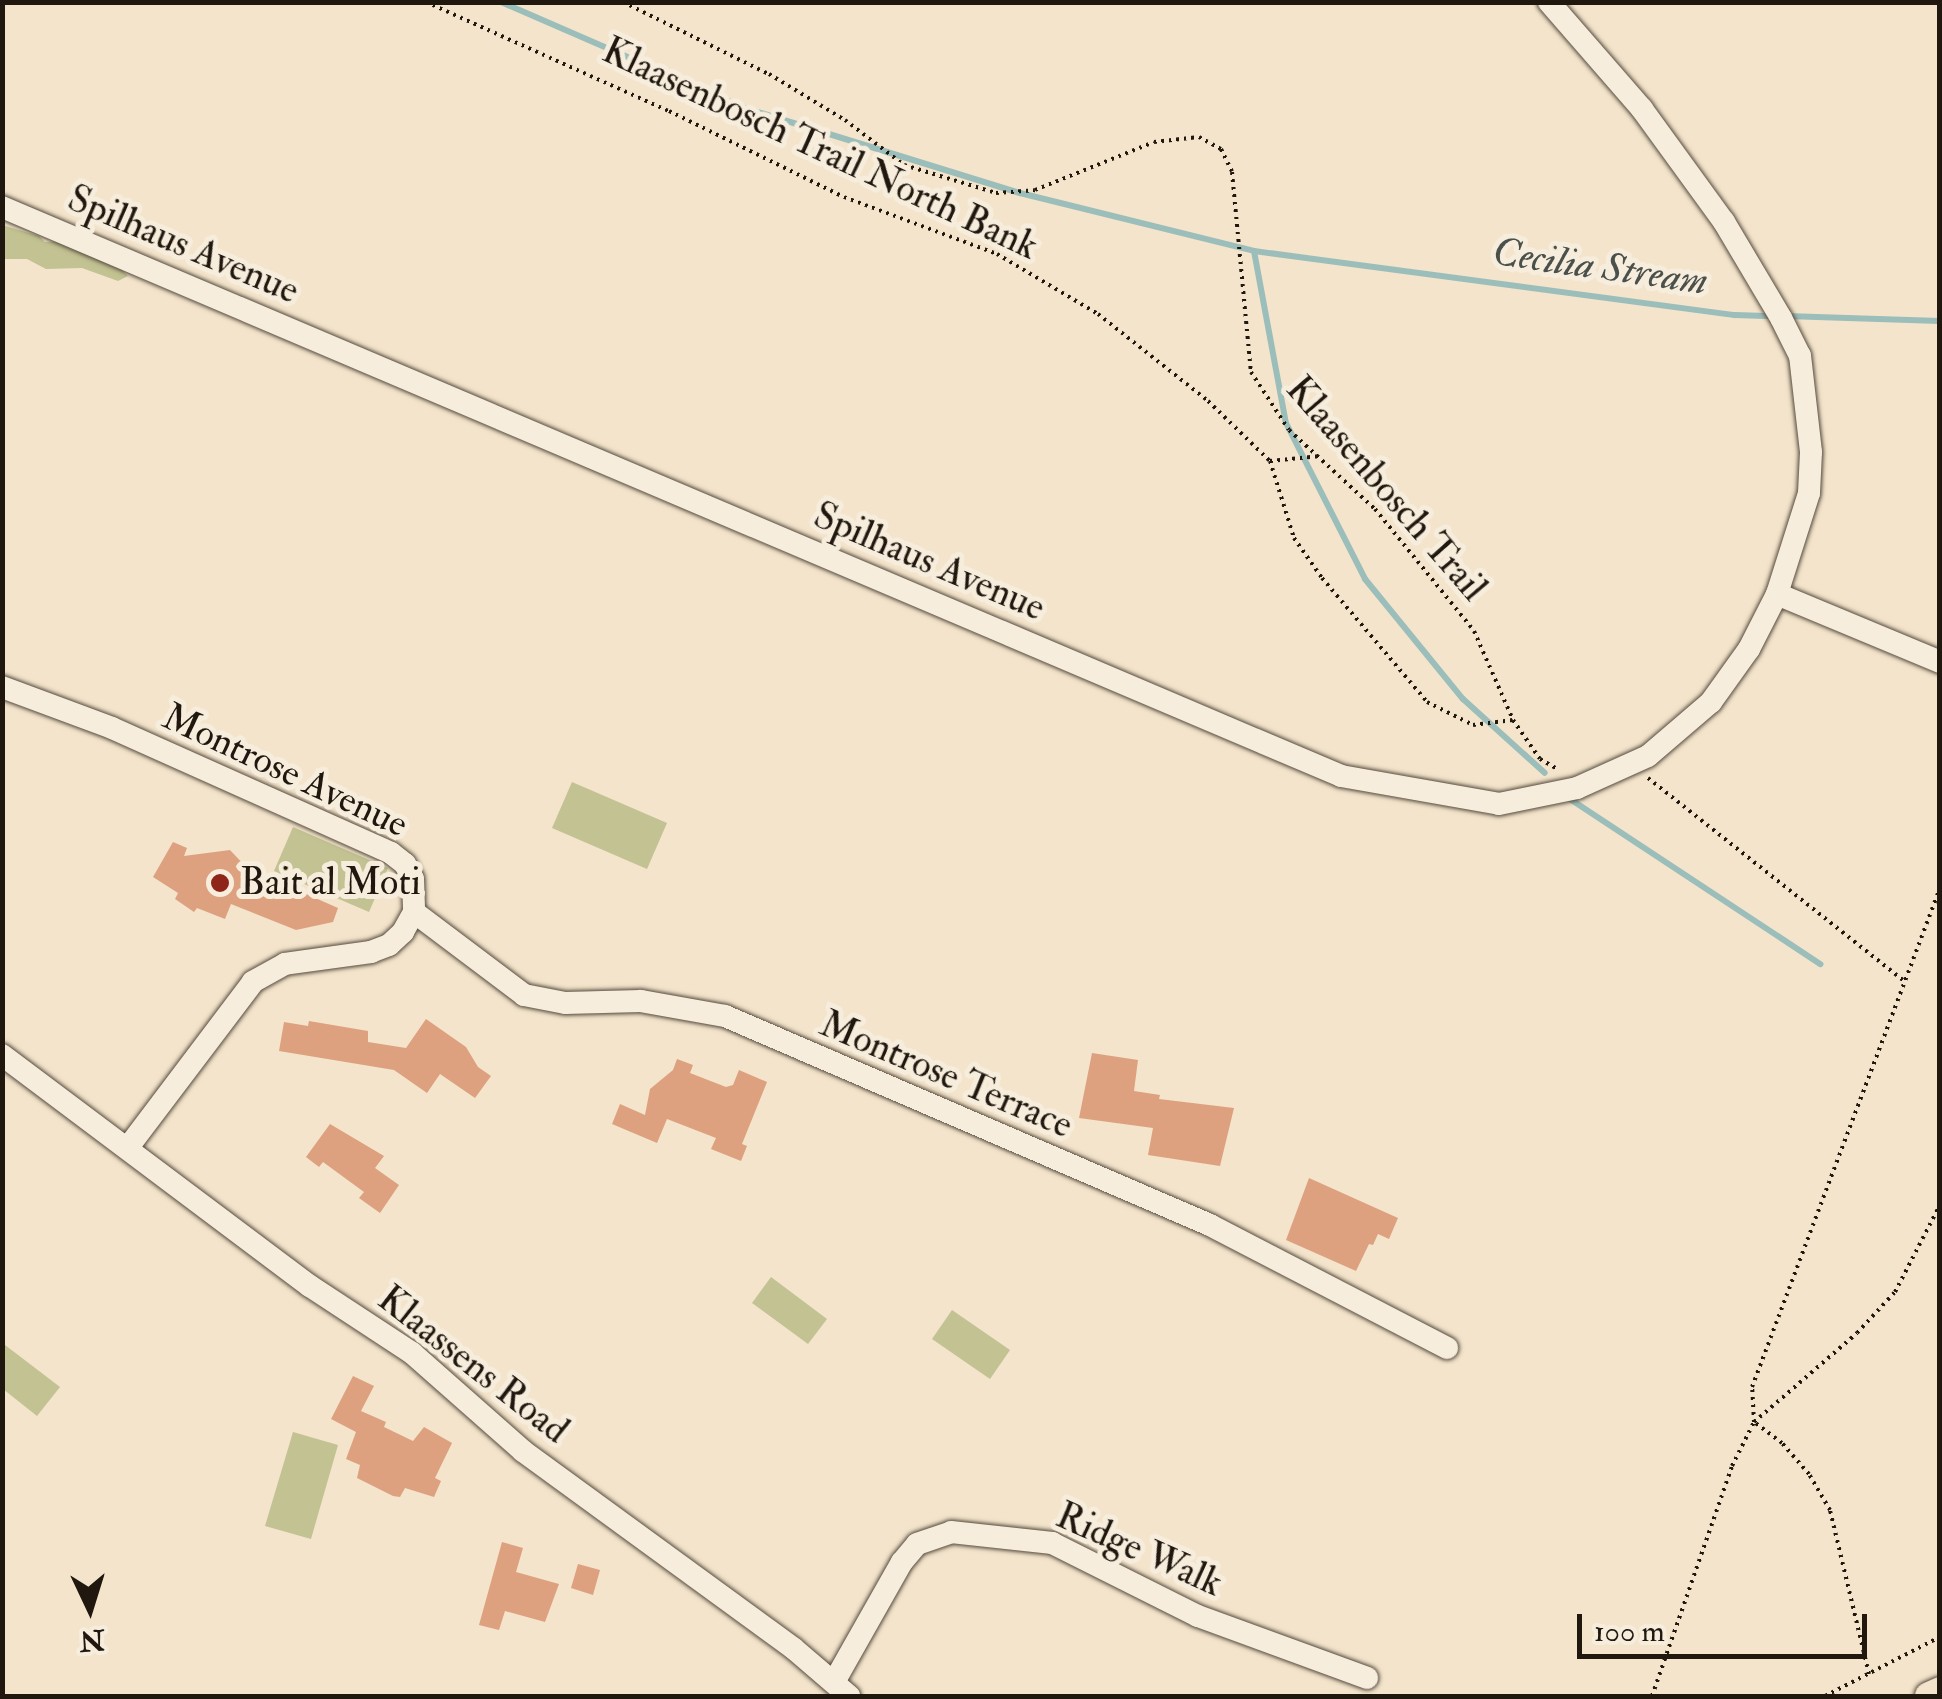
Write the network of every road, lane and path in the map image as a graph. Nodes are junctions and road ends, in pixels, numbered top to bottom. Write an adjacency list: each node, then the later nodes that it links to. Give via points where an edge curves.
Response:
1 (426, 2): 6 (path, Klaasenbosch Trail North Bank, via 844,198 997,254 1098,314 1208,401)
2 (623, 2): 5 (path, Klaasenbosch Trail, via 769,74 904,165 996,193 1035,190 1154,142 1199,137 1222,149 1232,172 1251,372 1289,430)
3 (1549, 2): 7 (street, Spilhaus Avenue, via 1642,109 1724,222 1800,356 1809,492)
4 (2, 207): 11 (street, Spilhaus Avenue, via 1340,776 1499,804 1577,788)
5 (1321, 456): 6 (path); 10 (path, Klaasenbosch Trail, via 1374,509 1474,631)
6 (1270, 461): 10 (path, via 1294,538 1427,702 1473,725)
7 (1778, 594): 8 (street); 11 (street, Spilhaus Avenue, via 1711,702)
8 (1940, 662)
9 (2, 688): 14 (street, Montrose Avenue, via 112,728 391,852 413,880)
10 (1513, 720): 12 (path, Klaasenbosch Trail, via 1540,759)
11 (1631, 764): 15 (path)
12 (1566, 770)
13 (1940, 888): 15 (path)
14 (414, 912): 17 (street, via 404,932 380,949 285,964 253,982); 19 (street, Montrose Terrace, via 524,995 564,1004 641,1001 724,1016 1210,1225)
15 (1903, 980): 20 (path, via 1752,1387)
16 (2, 1054): 17 (street, Klaassens Road)
17 (128, 1147): 24 (street, Klaassens Road, via 310,1286 412,1353 523,1452)
18 (1940, 1205): 20 (path, via 1895,1292)
19 (1447, 1348)
20 (1754, 1422): 22 (path, via 1809,1474 1830,1510); 26 (path, via 1732,1466)
21 (1940, 1637): 22 (path)
22 (1868, 1674): 27 (path)
23 (1367, 1678): 24 (street, Ridge Walk, via 1198,1616 1052,1543 950,1532 916,1544 902,1562)
24 (842, 1689)
25 (1940, 1691): 28 (main road)
26 (1652, 1696)
27 (1825, 1696)
28 (1928, 1696)

